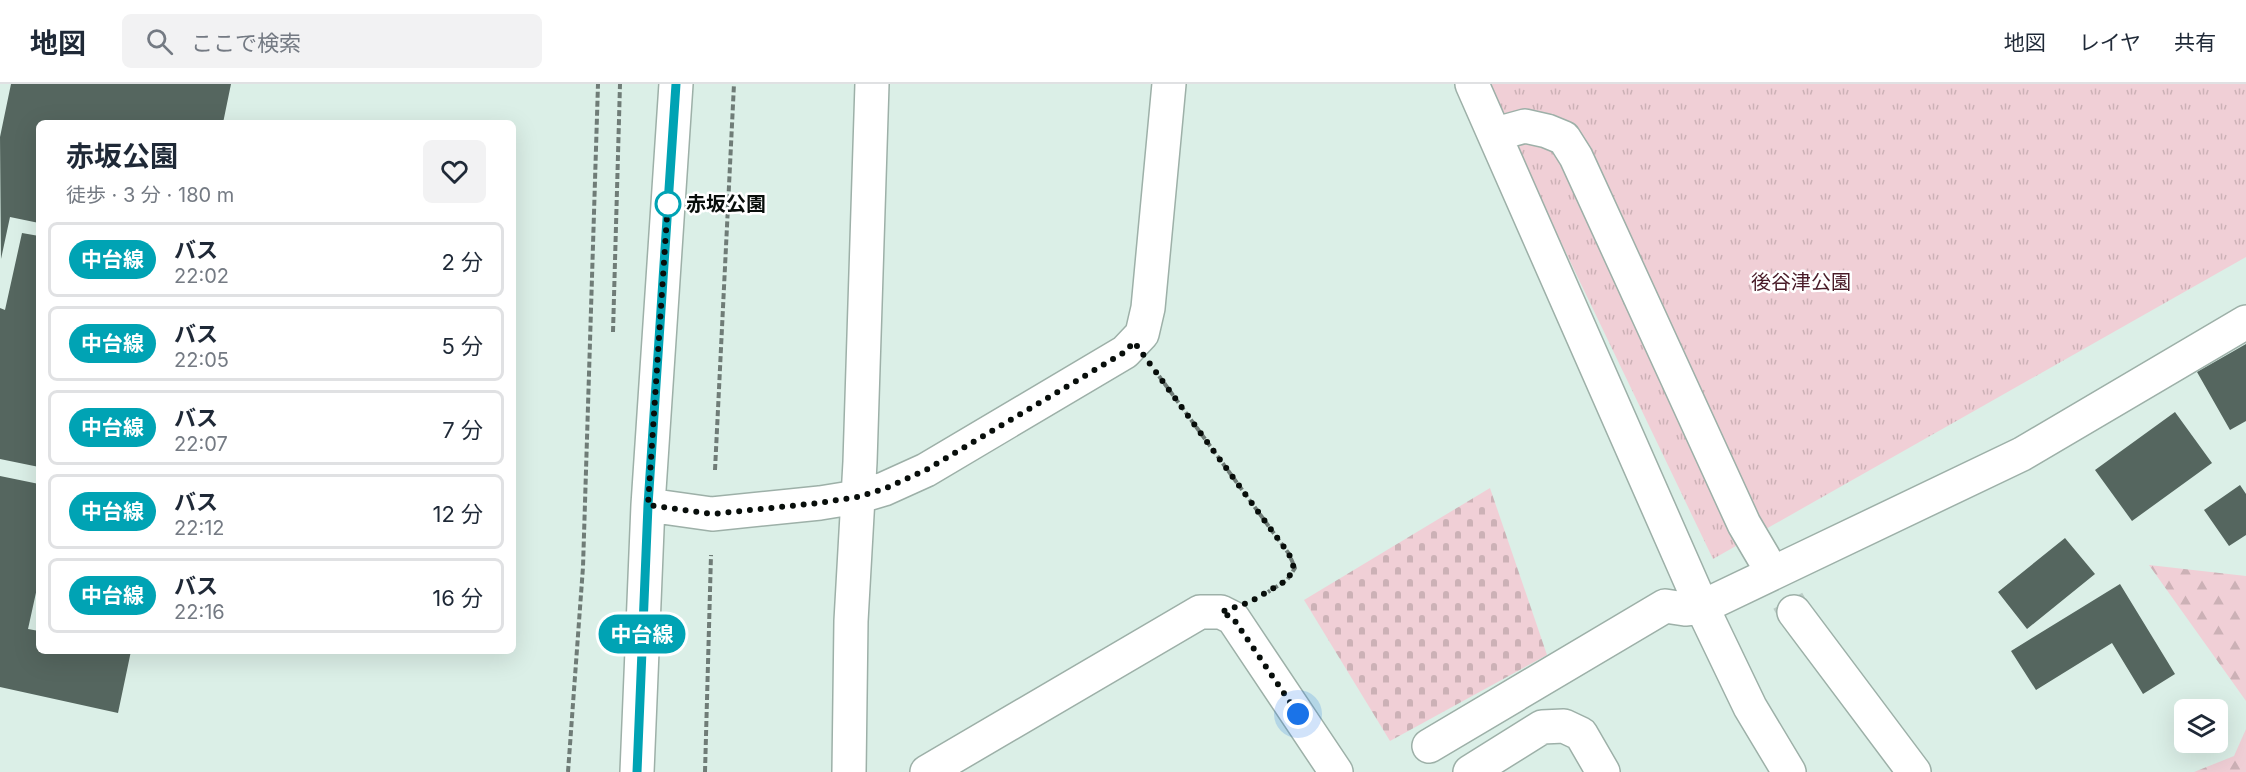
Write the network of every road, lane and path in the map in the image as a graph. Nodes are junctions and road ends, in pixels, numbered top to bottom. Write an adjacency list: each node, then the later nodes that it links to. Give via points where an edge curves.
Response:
1 (598, 84): 18 (path, via 583,567)
2 (676, 84): 11 (street)
3 (734, 84): 12 (path)
4 (872, 84): 10 (street)
5 (1169, 84): 9 (street, via 1148,308 1142,334)
6 (1472, 84): 7 (street)
7 (1496, 134): 13 (street, via 1525,126 1564,138 1744,525); 14 (street)
8 (2246, 322): 14 (street, via 2022,454)
9 (1134, 342): 10 (street, via 1125,352 926,470); 15 (path, via 1289,554 1294,568 1287,580 1250,602)
10 (857, 497): 12 (street); 21 (street)
11 (648, 505): 12 (street); 19 (street)
12 (712, 514): 20 (path)
13 (1764, 558)
14 (1702, 607): 17 (street, via 1665,606); 26 (street, via 1750,707)
15 (1221, 612): 22 (street, via 1200,612); 23 (street, via 1233,618)
16 (1794, 612): 27 (street)
17 (1430, 747)
18 (568, 772)
19 (637, 772)
20 (705, 772)
21 (849, 772)
22 (927, 772)
23 (1336, 772)
24 (1470, 772): 25 (street, via 1542,727 1564,726 1581,734)
25 (1603, 772)
26 (1789, 772)
27 (1914, 772)

